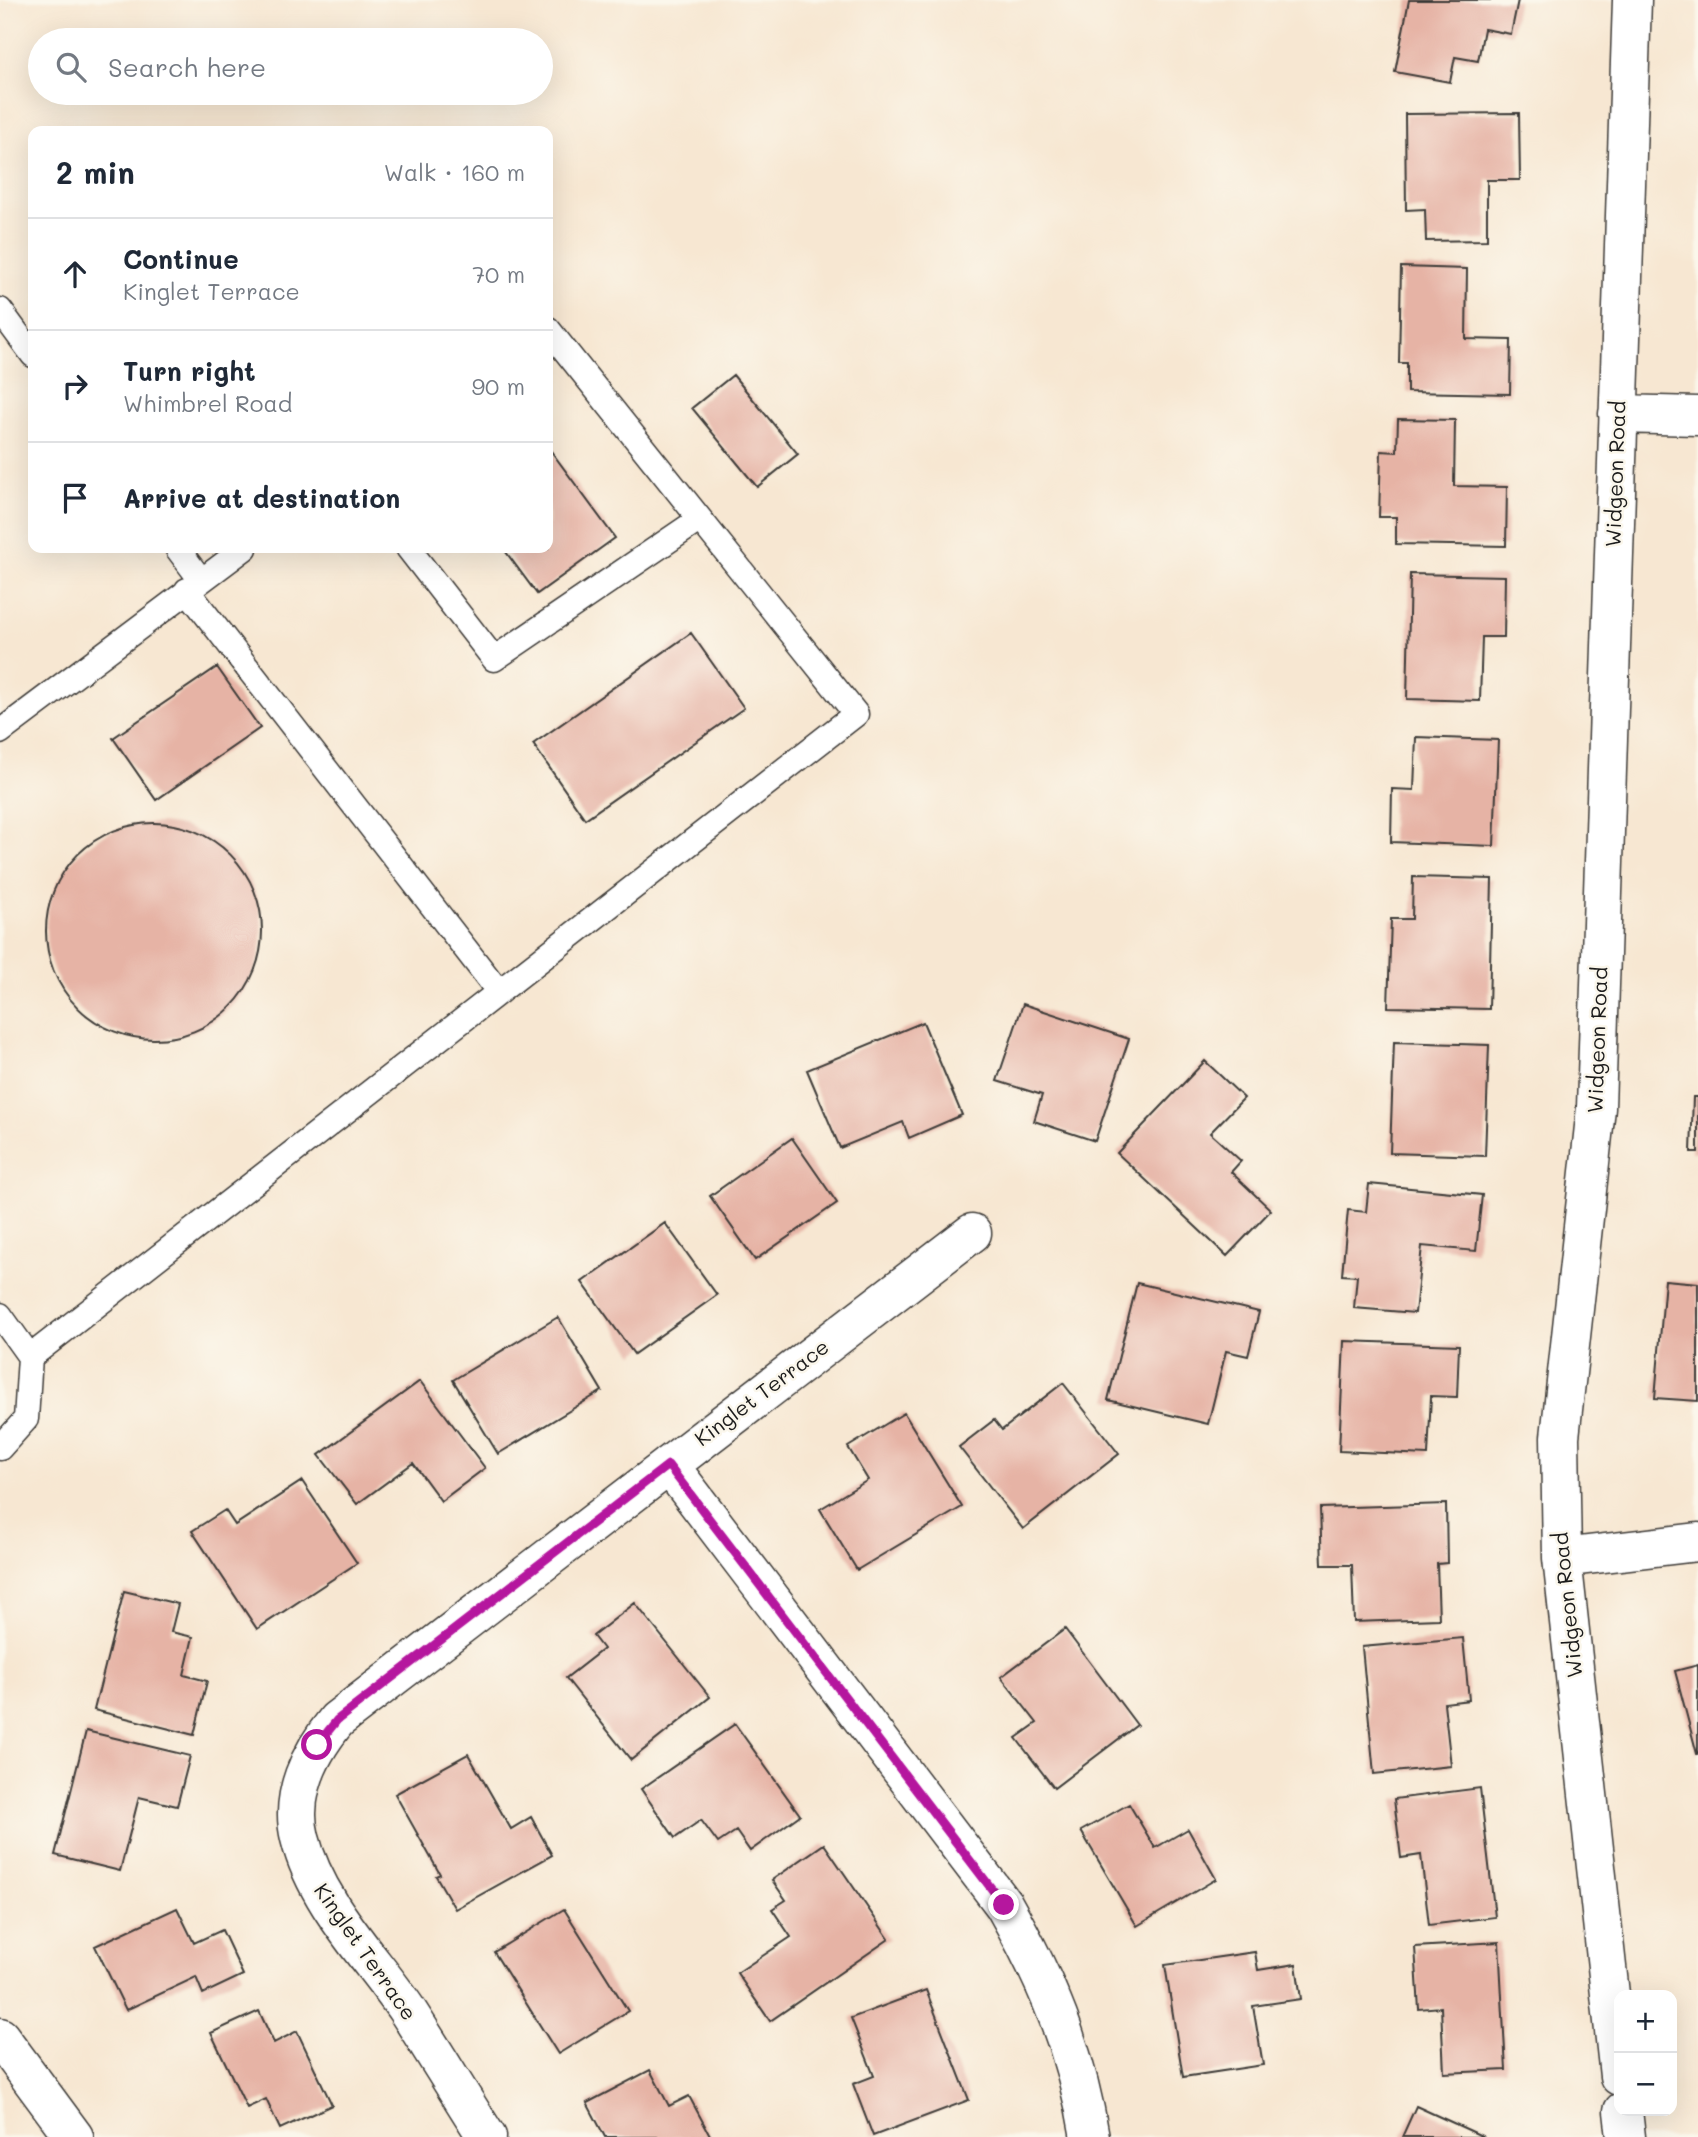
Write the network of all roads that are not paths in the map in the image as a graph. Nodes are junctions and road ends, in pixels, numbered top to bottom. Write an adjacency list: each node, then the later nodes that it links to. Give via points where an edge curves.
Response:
1 (1632, 0): 5 (street, Widgeon Road)
2 (0, 310): 4 (lane)
3 (553, 334): 7 (lane)
4 (28, 348)
5 (1618, 414): 6 (street); 20 (street, Widgeon Road, via 1596,1108 1560,1437)
6 (1698, 416)
7 (700, 519): 10 (lane, via 494,659); 13 (lane, via 856,714)
8 (179, 553): 11 (lane)
9 (237, 553): 11 (lane)
10 (412, 553)
11 (194, 585): 12 (lane); 13 (lane)
12 (0, 732)
13 (499, 992): 16 (lane)
14 (972, 1233): 18 (street, Kinglet Terrace)
15 (0, 1315): 16 (lane)
16 (30, 1357): 17 (lane, via 26,1419)
17 (0, 1448)
18 (668, 1465): 25 (street, Kinglet Terrace, via 337,1720 317,1745 303,1774 299,1837 316,1883 407,2010); 26 (street, via 1004,1905 1039,1968 1067,2036)
19 (1698, 1542): 20 (street)
20 (1562, 1558): 22 (street, Widgeon Road)
21 (0, 2037): 24 (street)
22 (1616, 2053)
23 (1624, 2116): 27 (street)
24 (74, 2137)
25 (487, 2137)
26 (1090, 2137)
27 (1626, 2137)

